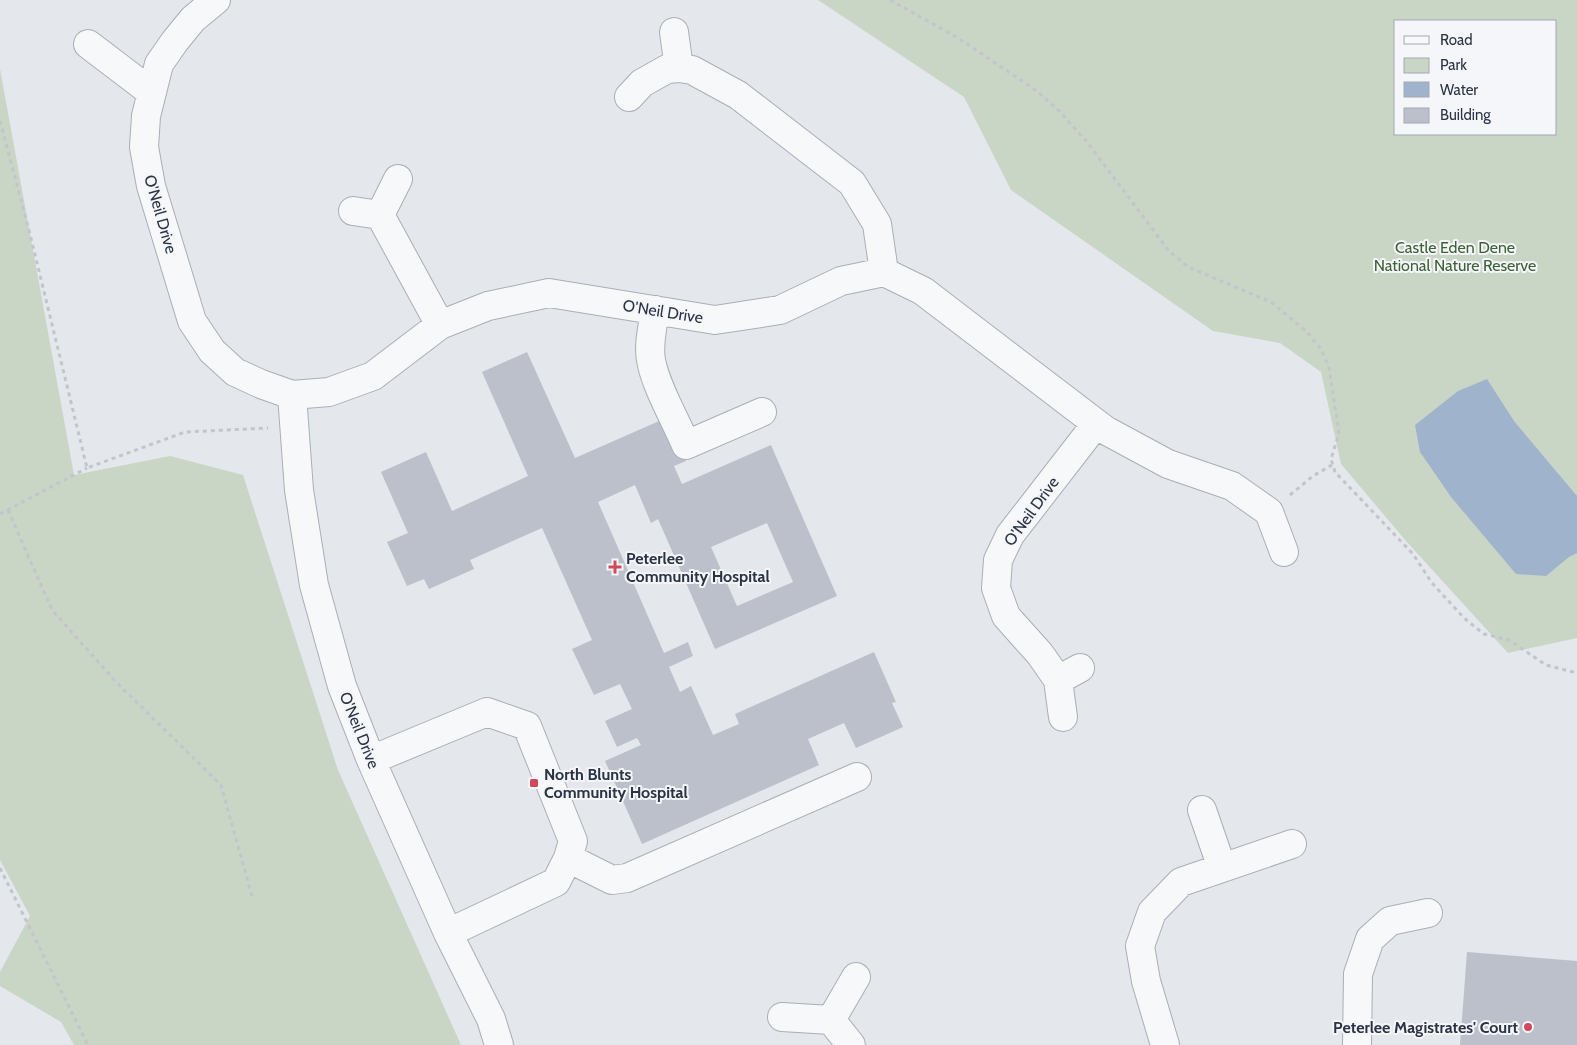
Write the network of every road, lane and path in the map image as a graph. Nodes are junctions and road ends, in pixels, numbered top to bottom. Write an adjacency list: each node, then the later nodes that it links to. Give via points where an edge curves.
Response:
1 (216, 0): 6 (street, O'Neil Drive, via 193,19 175,41 159,64)
2 (890, 0): 19 (path, via 958,38 1037,91 1087,142 1169,252 1188,267 1271,302 1307,332 1321,349 1329,367 1339,433)
3 (674, 32): 5 (street)
4 (88, 44): 6 (street)
5 (679, 68): 7 (street, via 667,69 642,83); 12 (street, via 692,70 738,95 852,184 877,224)
6 (151, 92): 15 (street, O'Neil Drive, via 144,147 150,186 192,321 212,350 235,372)
7 (629, 97)
8 (0, 121): 20 (path)
9 (398, 179): 11 (street)
10 (353, 211): 11 (street)
11 (380, 215): 14 (street)
12 (884, 272): 13 (street, O'Neil Drive, via 841,281 780,310 715,320); 17 (street, via 923,291)
13 (655, 310): 14 (street, O'Neil Drive, via 549,293 488,306); 16 (street, via 651,360 686,445)
14 (440, 324): 15 (street, O'Neil Drive, via 373,376 329,392)
15 (292, 395): 18 (street, O'Neil Drive)
16 (762, 412)
17 (1096, 424): 22 (street, via 1168,464 1232,486); 26 (street, O'Neil Drive, via 1010,535 998,560 996,588 1006,616 1040,654 1069,674)
18 (294, 426): 20 (path, via 185,432); 27 (street, O'Neil Drive, via 299,490 314,585 342,686)
19 (1332, 465): 22 (path, via 1313,476); 25 (path, via 1352,491 1413,554 1432,583 1464,618 1484,634 1509,640 1546,664)
20 (86, 468): 21 (path)
21 (8, 510): 23 (path); 34 (path, via 52,610 117,683 221,785)
22 (1269, 512): 24 (street)
23 (0, 514)
24 (1284, 552)
25 (1577, 673)
26 (1063, 717)
27 (371, 760): 31 (street, via 487,712 527,726 574,841); 36 (street, O'Neil Drive)
28 (857, 777): 31 (street, via 627,878 612,880)
29 (1202, 810): 33 (street)
30 (1292, 844): 33 (street)
31 (568, 858): 36 (street, via 556,882)
32 (0, 868): 40 (path)
33 (1222, 868): 43 (street, via 1181,882 1152,912 1140,946 1146,981)
34 (253, 900)
35 (1428, 913): 44 (street, via 1390,921 1370,939 1358,974)
36 (448, 932): 41 (street, O'Neil Drive, via 491,1019)
37 (856, 977): 39 (street)
38 (782, 1017): 39 (street)
39 (831, 1020): 42 (street)
40 (88, 1045)
41 (499, 1045)
42 (851, 1045)
43 (1165, 1045)
44 (1357, 1045)

